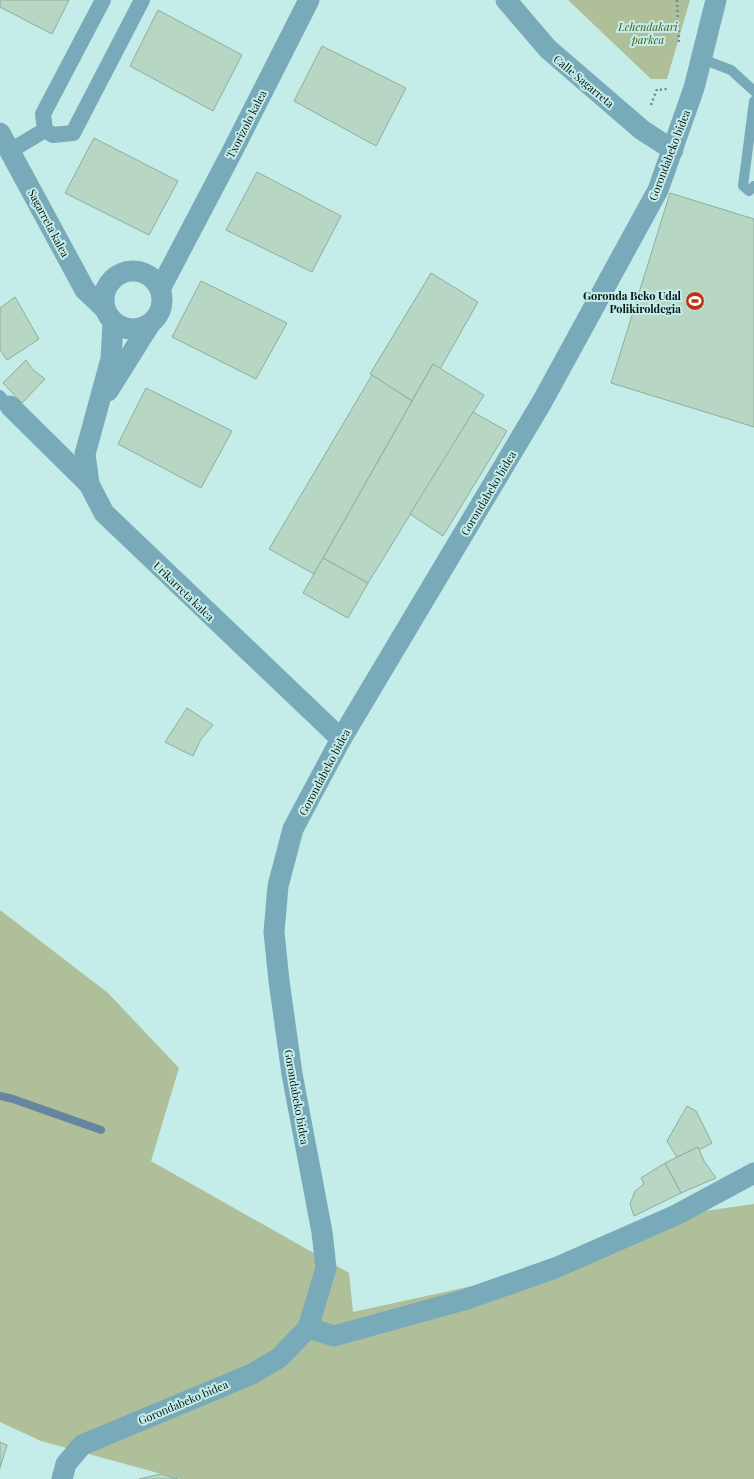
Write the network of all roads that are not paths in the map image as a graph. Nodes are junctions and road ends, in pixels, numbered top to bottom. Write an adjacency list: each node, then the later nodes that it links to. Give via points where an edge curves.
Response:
1 (103, 0): 9 (street, via 43,114)
2 (142, 0): 9 (street, via 73,133 53,135)
3 (309, 0): 14 (street, Txorizolo kalea, via 182,247)
4 (506, 0): 11 (street, Calle Sagarreta, via 548,49 642,130)
5 (716, 0): 6 (street, Gorondabeko bidea)
6 (702, 59): 7 (lane, via 731,70); 11 (street, Gorondabeko bidea)
7 (754, 91)
8 (754, 101): 13 (lane, via 743,186 749,191)
9 (45, 130): 12 (street)
10 (0, 133): 12 (street, Sagarreta kalea)
11 (673, 150): 20 (street, Gorondabeko bidea, via 658,190 542,402)
12 (10, 151): 15 (street, Sagarreta kalea, via 85,290)
13 (754, 186)
14 (154, 282): 15 (street, via 138,271 128,270 119,274 111,280 103,298); 16 (street, via 163,299 157,317)
15 (109, 315): 16 (street, via 122,328 131,330); 18 (street, Urikarreta kalea, via 110,358)
16 (150, 324): 18 (street, Urikarreta kalea)
17 (5, 400): 19 (street)
18 (94, 414): 19 (street, Urikarreta kalea, via 85,454)
19 (89, 484): 20 (street, Urikarreta kalea, via 104,513)
20 (341, 739): 22 (street, Gorondabeko bidea, via 293,829 278,886 274,932 292,1074 322,1232 326,1268)
21 (754, 1173): 22 (street, via 669,1218 555,1268 470,1298 334,1336)
22 (308, 1328): 23 (street, Gorondabeko bidea, via 279,1358 252,1374 82,1445 66,1464)
23 (62, 1479)

